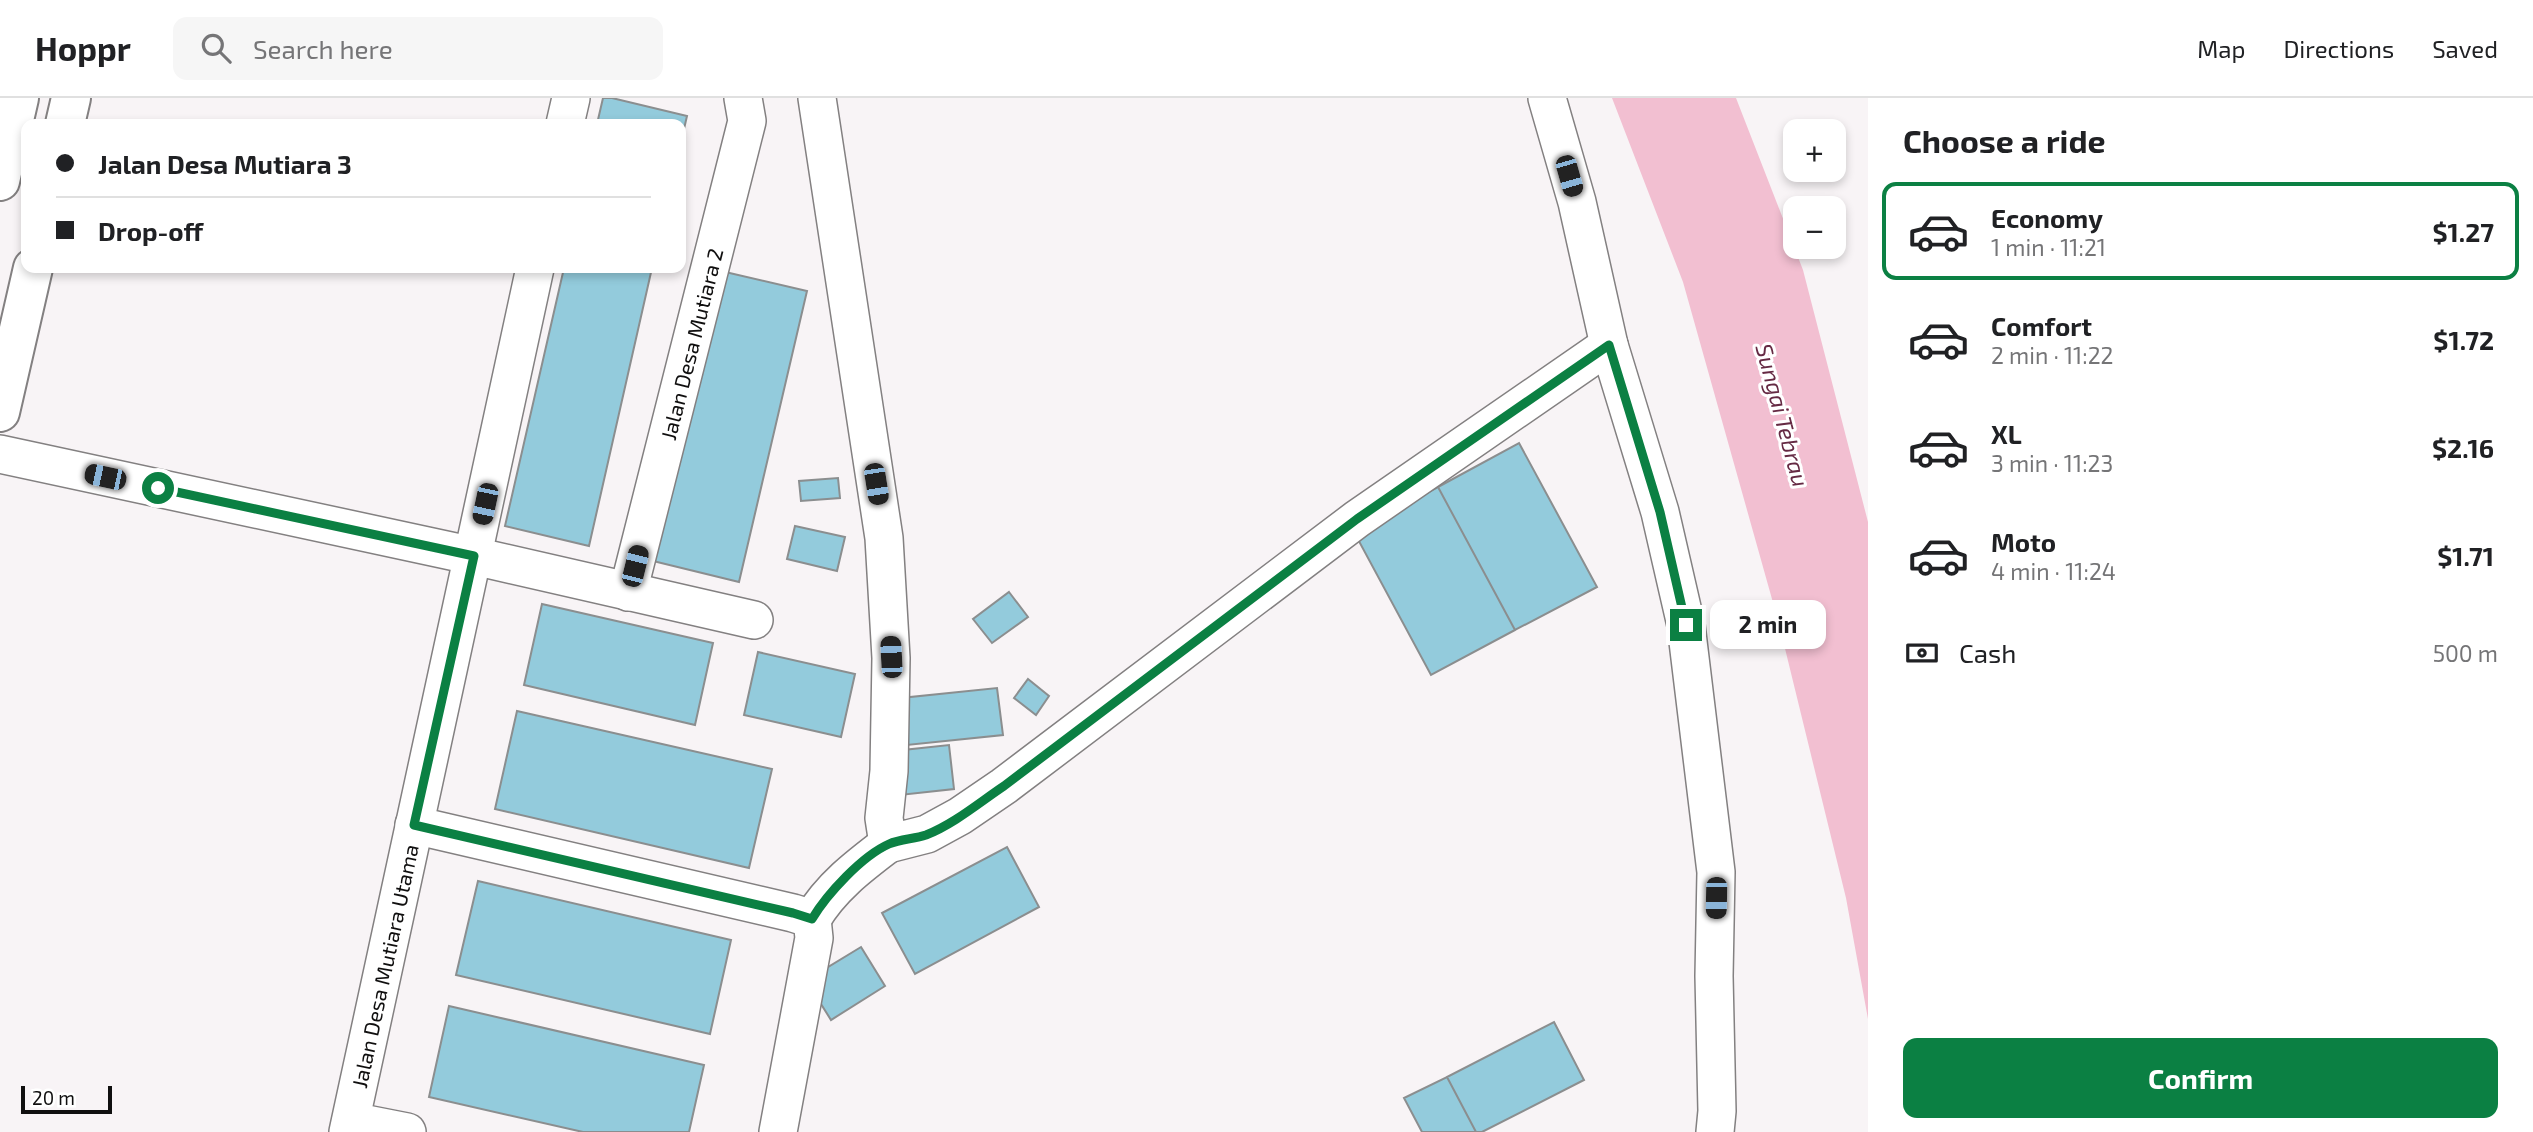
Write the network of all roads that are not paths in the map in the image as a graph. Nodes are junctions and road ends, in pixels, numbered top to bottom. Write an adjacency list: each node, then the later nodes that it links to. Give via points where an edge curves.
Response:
1 (71, 98): 6 (street)
2 (571, 98): 7 (street)
3 (743, 98): 16 (street, Jalan Desa Mutiara 2, via 747,121)
4 (817, 98): 19 (street, via 884,538 891,657 884,818)
5 (1547, 98): 12 (street, via 1577,202)
6 (66, 119)
7 (566, 119)
8 (14, 123): 9 (street)
9 (0, 181)
10 (32, 273): 13 (street)
11 (534, 273): 15 (street, Jalan Desa Mutiara Utama)
12 (1609, 345): 19 (street, via 1357,519 960,816 927,834); 24 (street, via 1660,512 1686,625 1717,872)
13 (0, 412)
14 (0, 454): 15 (street)
15 (474, 556): 16 (street); 18 (street, Jalan Desa Mutiara Utama)
16 (628, 592): 17 (street)
17 (754, 620)
18 (414, 825): 20 (street); 21 (street, Jalan Desa Mutiara Utama)
19 (888, 844): 20 (street, via 848,874)
20 (812, 919): 23 (street, via 814,937)
21 (349, 1127): 22 (street)
22 (407, 1132)
23 (778, 1132)
24 (1715, 1132)

